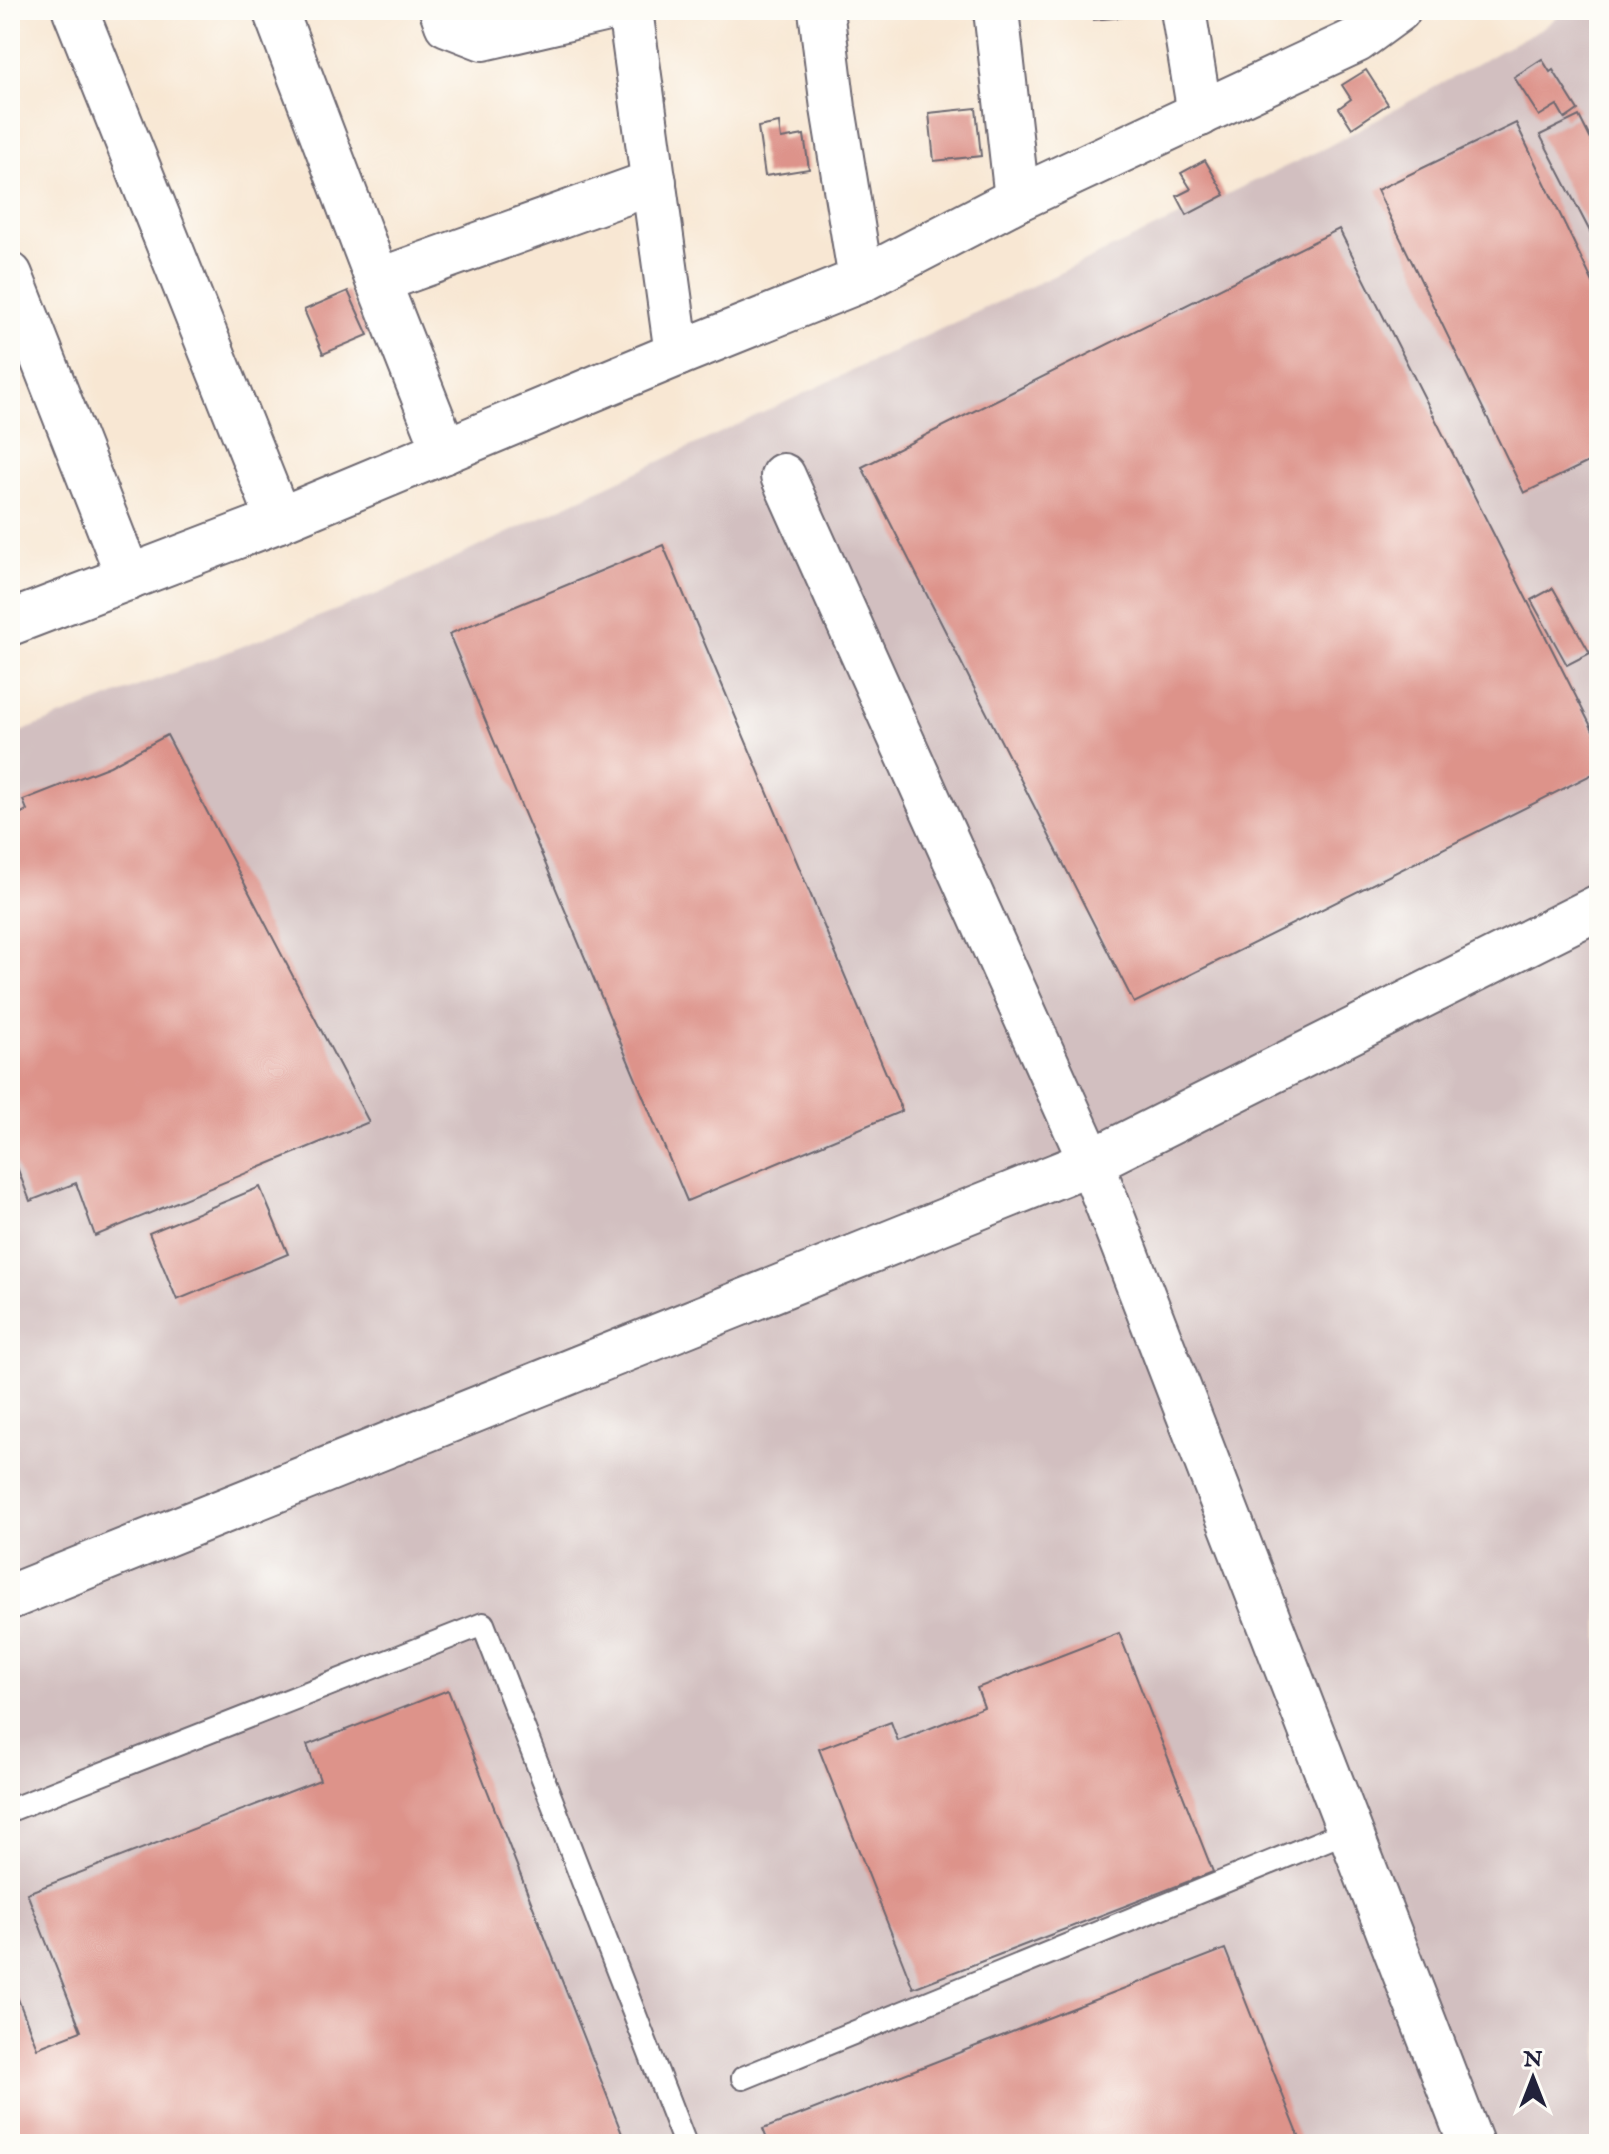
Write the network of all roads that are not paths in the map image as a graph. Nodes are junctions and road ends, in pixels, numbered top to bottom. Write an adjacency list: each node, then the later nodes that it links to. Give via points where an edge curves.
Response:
1 (75, 10): 19 (street)
2 (275, 10): 15 (street)
3 (442, 10): 4 (street, via 447,24 483,38)
4 (603, 10)
5 (630, 10): 11 (street)
6 (821, 10): 14 (street)
7 (996, 10): 12 (street)
8 (1183, 10): 10 (street)
9 (1398, 10): 10 (street, via 1357,40)
10 (1200, 114): 12 (street)
11 (654, 182): 15 (street); 16 (street)
12 (1017, 199): 14 (street)
13 (10, 275): 20 (street)
14 (861, 280): 16 (street)
15 (378, 281): 17 (street)
16 (677, 354): 17 (street)
17 (445, 451): 19 (street)
18 (783, 476): 23 (street)
19 (279, 520): 20 (street)
20 (129, 578): 21 (street)
21 (10, 623)
22 (1599, 907): 23 (street)
23 (1091, 1162): 24 (street); 26 (street)
24 (10, 1597)
25 (10, 1810): 28 (lane, via 483,1624)
26 (1350, 1830): 27 (lane); 29 (street)
27 (743, 2078)
28 (685, 2144)
29 (1471, 2144)

